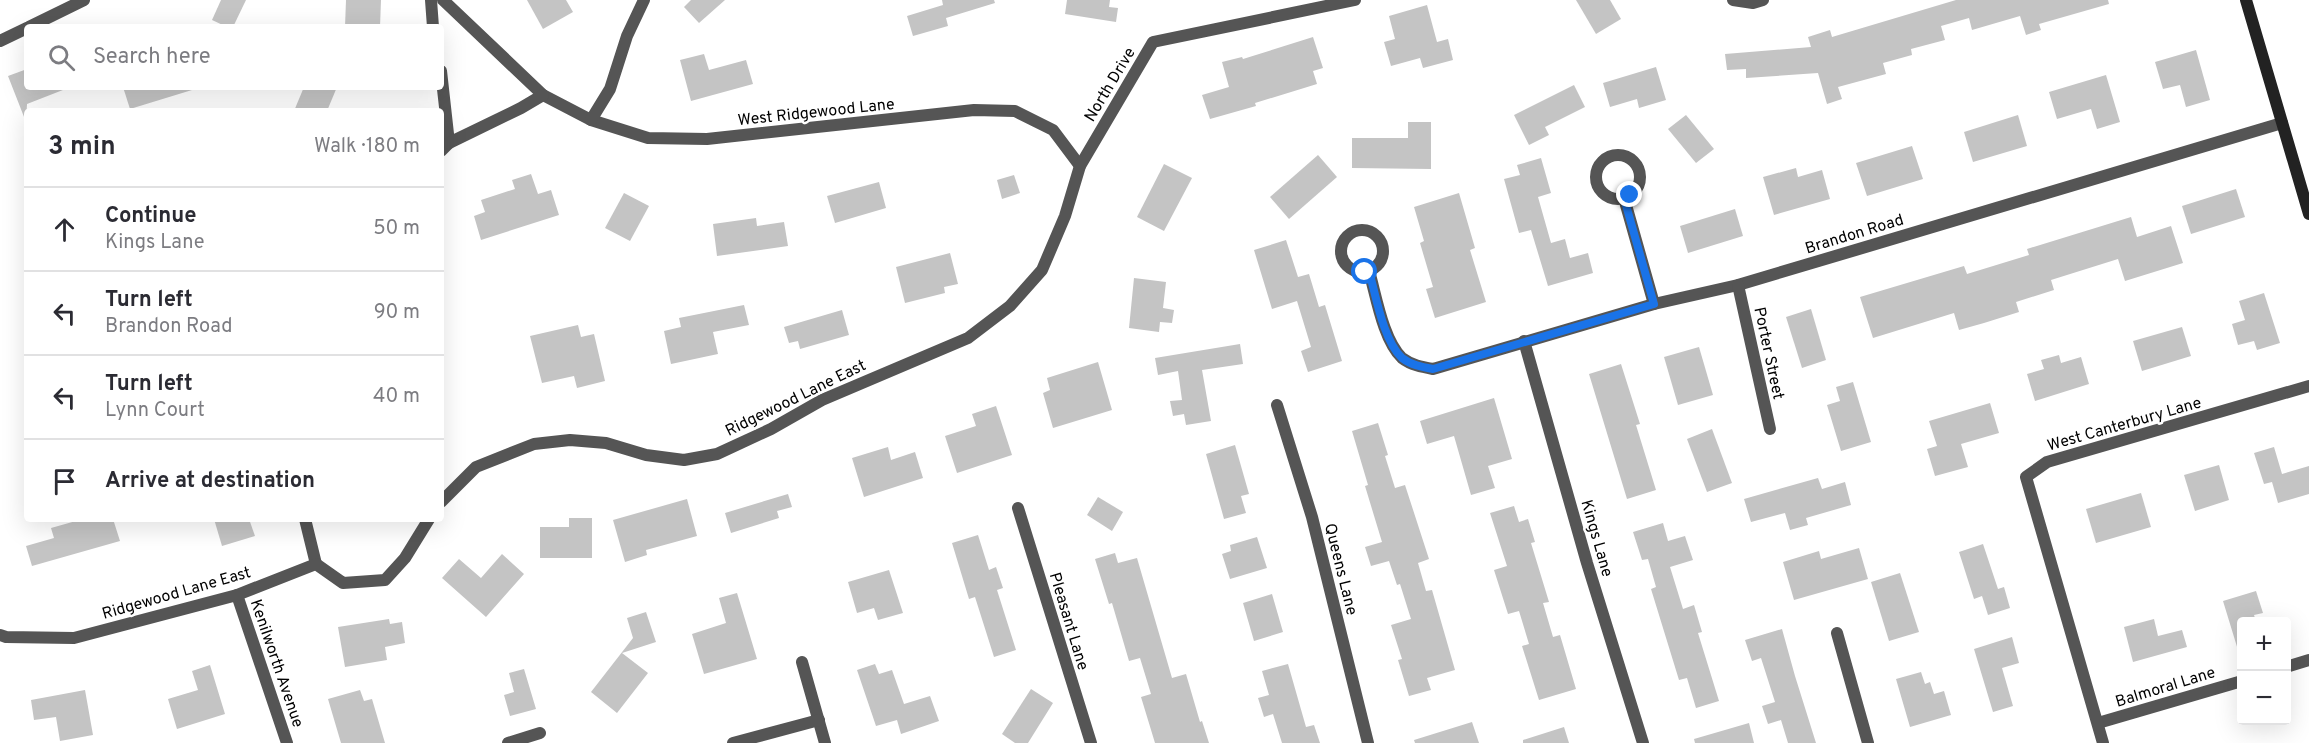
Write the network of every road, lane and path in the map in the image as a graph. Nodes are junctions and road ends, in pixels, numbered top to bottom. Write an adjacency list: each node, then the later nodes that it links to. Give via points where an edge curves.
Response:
1 (84, 0): 9 (street)
2 (431, 0): 10 (street)
3 (443, 0): 14 (street, West Ridgewood Lane)
4 (644, 0): 16 (street, via 627,36 610,89)
5 (1355, 0): 20 (street, North Drive, via 1153,42)
6 (1733, 0): 7 (street)
7 (1763, 0)
8 (2246, 0): 17 (street)
9 (36, 24)
10 (433, 24)
11 (24, 30): 12 (street)
12 (0, 41)
13 (442, 90): 15 (street)
14 (543, 95): 16 (street, West Ridgewood Lane); 19 (street)
15 (443, 108)
16 (591, 120): 20 (street, West Ridgewood Lane, via 648,138 707,139 974,110 1015,111 1053,130)
17 (2282, 123): 22 (street); 24 (street, Brandon Road)
18 (444, 128): 19 (street)
19 (445, 147)
20 (1080, 166): 30 (street, Ridgewood Lane East, via 1065,216 1042,270 1010,306 968,338 822,400 717,454 684,460 646,455 606,442 534,444 476,467)
21 (1624, 198): 25 (street)
22 (2309, 214)
23 (1369, 271): 26 (street, Brandon Road, via 1391,341 1402,358 1416,366 1433,369)
24 (1738, 285): 25 (street, Brandon Road); 29 (street, Porter Street)
25 (1654, 304): 26 (street, Brandon Road)
26 (1524, 341): 51 (street, Kings Lane)
27 (2309, 386): 43 (street, West Canterbury Lane, via 2047,462 2026,477)
28 (1276, 405): 50 (street, Queens Lane, via 1312,518)
29 (1770, 429)
30 (444, 499)
31 (1018, 508): 49 (street, Pleasant Lane)
32 (305, 522): 34 (street)
33 (427, 522): 34 (street, via 405,558 385,580 343,583)
34 (316, 564): 35 (street, Ridgewood Lane East)
35 (237, 595): 37 (street, Ridgewood Lane East, via 74,638); 45 (street, Kenilworth Avenue)
36 (1837, 633): 52 (street)
37 (0, 635)
38 (2309, 660): 40 (street)
39 (802, 662): 42 (street)
40 (2291, 666)
41 (2237, 682): 43 (street, Balmoral Lane)
42 (819, 720): 47 (street); 48 (street)
43 (2098, 723): 53 (street)
44 (540, 733): 46 (street)
45 (287, 743)
46 (508, 743)
47 (733, 743)
48 (825, 743)
49 (1091, 743)
50 (1368, 743)
51 (1643, 743)
52 (1868, 743)
53 (2103, 743)

